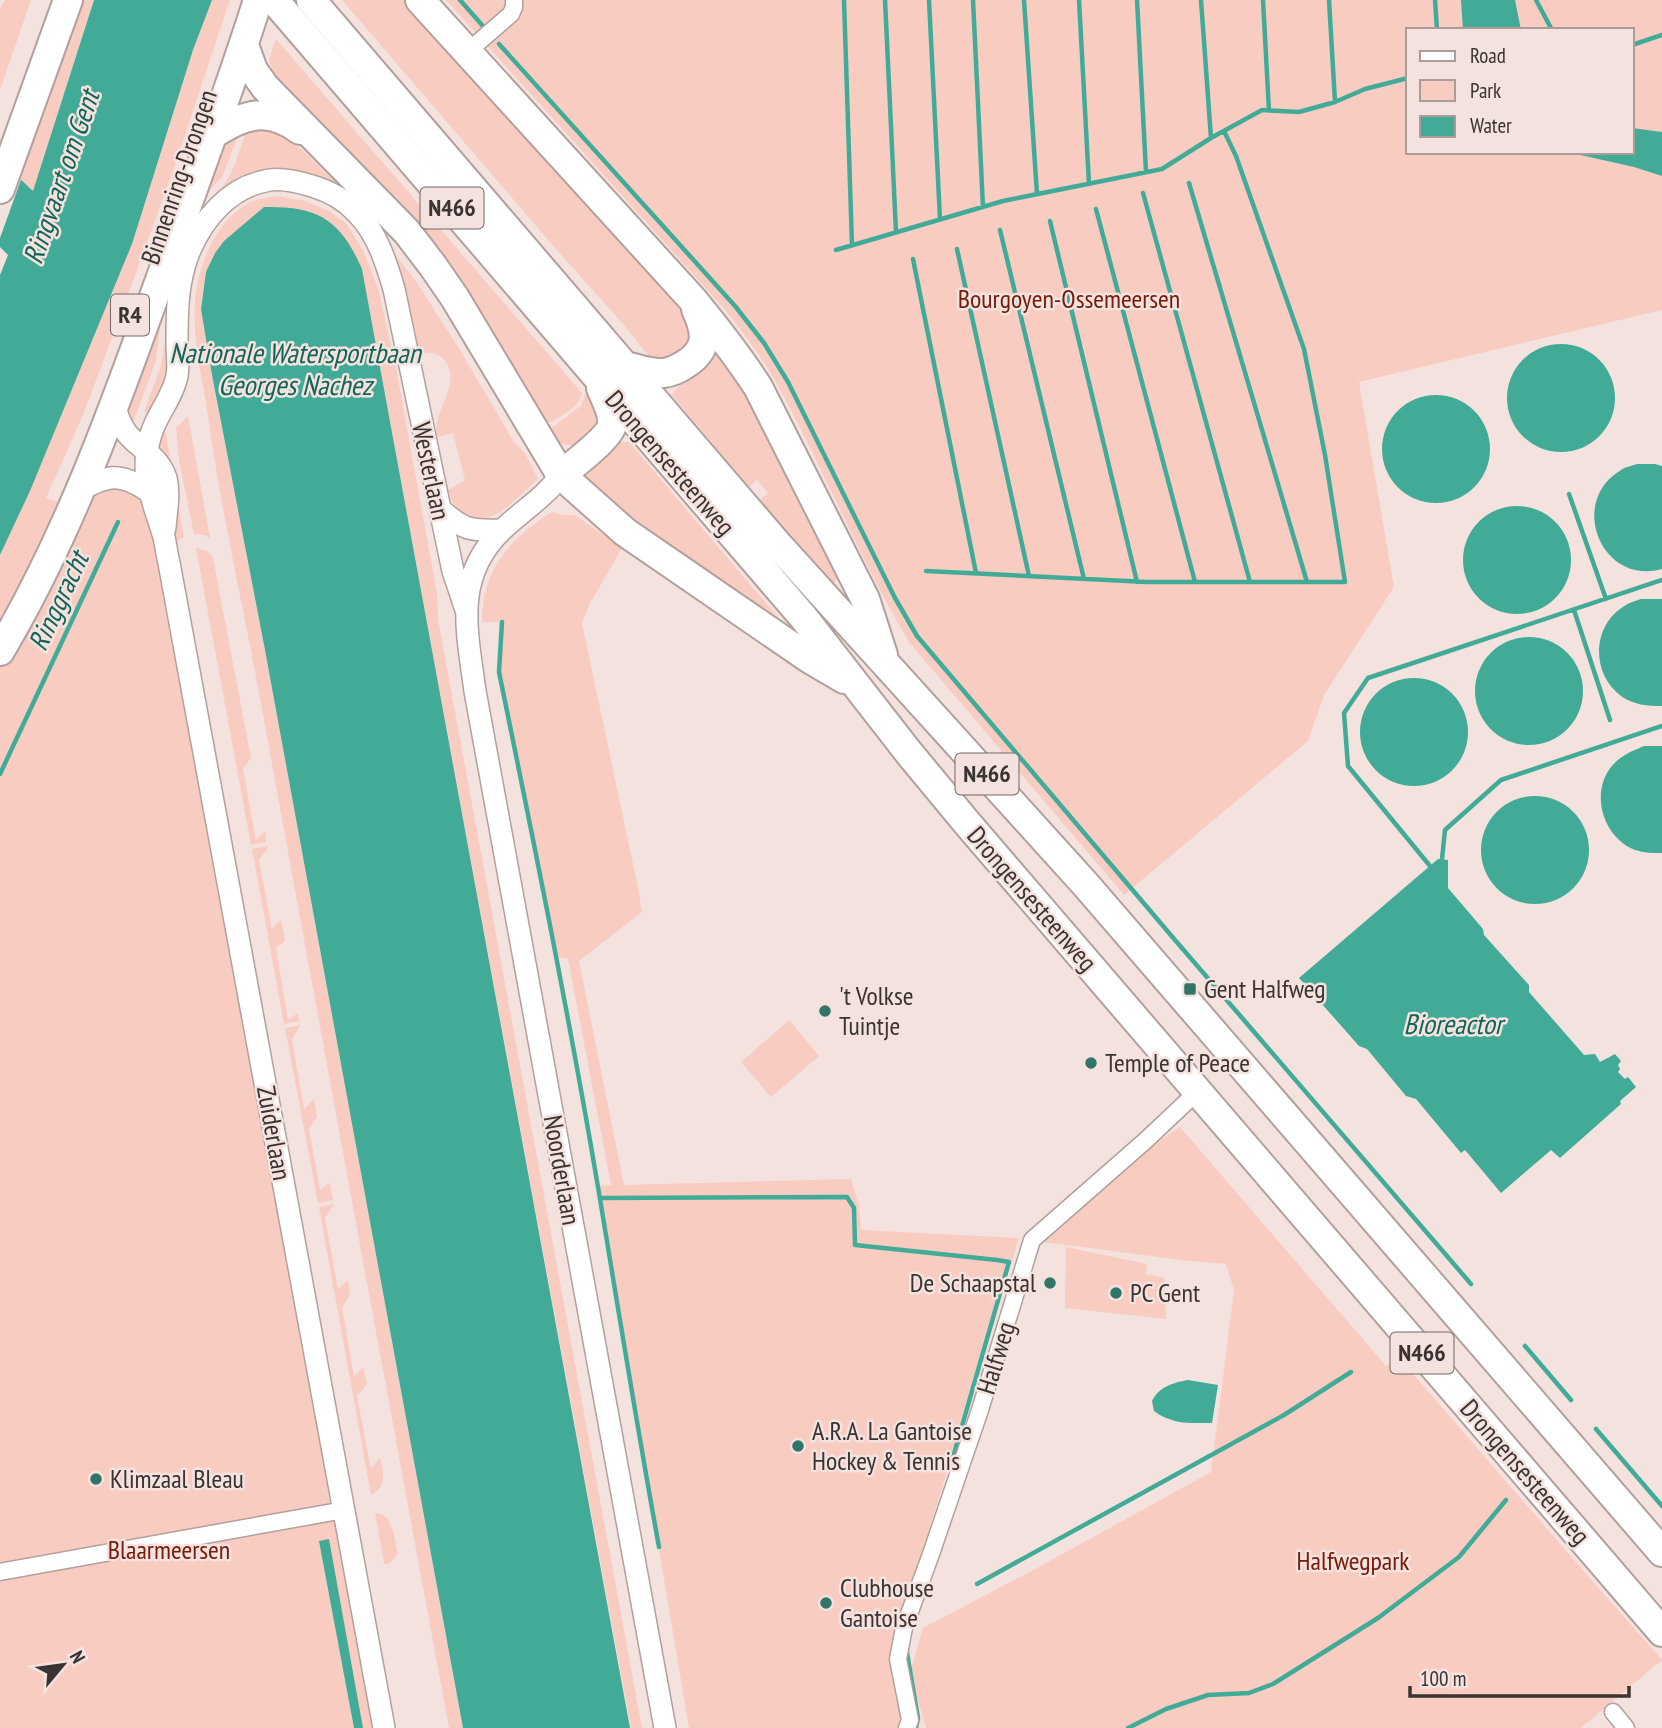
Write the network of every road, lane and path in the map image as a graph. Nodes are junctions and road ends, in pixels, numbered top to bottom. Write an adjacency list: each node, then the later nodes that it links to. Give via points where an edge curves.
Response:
1 (52, 0): 13 (highway, via 14,115)
2 (68, 0): 13 (highway)
3 (238, 0): 28 (highway, Binnenring-Drongen / R4, via 137,298 50,517)
4 (258, 0): 9 (highway)
5 (274, 0): 18 (highway, Drongensesteenweg / N466)
6 (420, 0): 10 (highway)
7 (514, 0): 10 (street, via 511,14)
8 (315, 4): 16 (highway, Drongensesteenweg / N466)
9 (244, 45): 11 (highway); 12 (highway, via 260,80)
10 (475, 46): 15 (highway)
11 (213, 134): 12 (highway, via 242,118 270,116 294,126); 19 (highway)
12 (325, 150): 21 (highway, via 407,232 433,266)
13 (14, 152): 14 (highway)
14 (0, 189)
15 (692, 300): 16 (highway, via 704,326 704,340 695,358 664,373); 30 (highway, via 758,387 861,590)
16 (626, 366): 30 (highway, Drongensesteenweg / N466)
17 (177, 376): 20 (street, Zuiderlaan); 24 (street, Westerlaan, via 181,279 198,235 217,208 244,188 272,179 333,194 364,220 387,265)
18 (596, 376): 21 (highway, via 613,424); 31 (highway, Drongensesteenweg / N466, via 804,618)
19 (115, 406): 20 (street, Zuiderlaan, via 123,428); 22 (highway)
20 (147, 450): 23 (street, Zuiderlaan); 26 (street, Zuiderlaan, via 166,478)
21 (561, 475): 25 (street); 31 (highway, via 625,532)
22 (80, 490): 23 (street, via 114,477); 29 (highway, via 44,572)
23 (148, 491): 26 (street, Zuiderlaan)
24 (439, 506): 25 (street, via 465,528); 27 (street, Westerlaan)
25 (502, 530): 27 (street, via 477,564)
26 (164, 539): 33 (street, Zuiderlaan)
27 (466, 610): 39 (street, Noorderlaan, via 475,691)
28 (0, 622)
29 (0, 651)
30 (886, 665): 34 (highway, Drongensesteenweg / N466, via 1086,885)
31 (855, 685): 32 (highway, Drongensesteenweg / N466)
32 (1197, 1092): 36 (highway, Drongensesteenweg / N466); 40 (street, Halfweg, via 1032,1240 980,1410 904,1628 898,1659 910,1720)
33 (344, 1510): 35 (street); 38 (street, Zuiderlaan)
34 (1662, 1552)
35 (0, 1572)
36 (1662, 1632)
37 (1614, 1712): 41 (street)
38 (384, 1728)
39 (665, 1728)
40 (907, 1728)
41 (1626, 1728)

